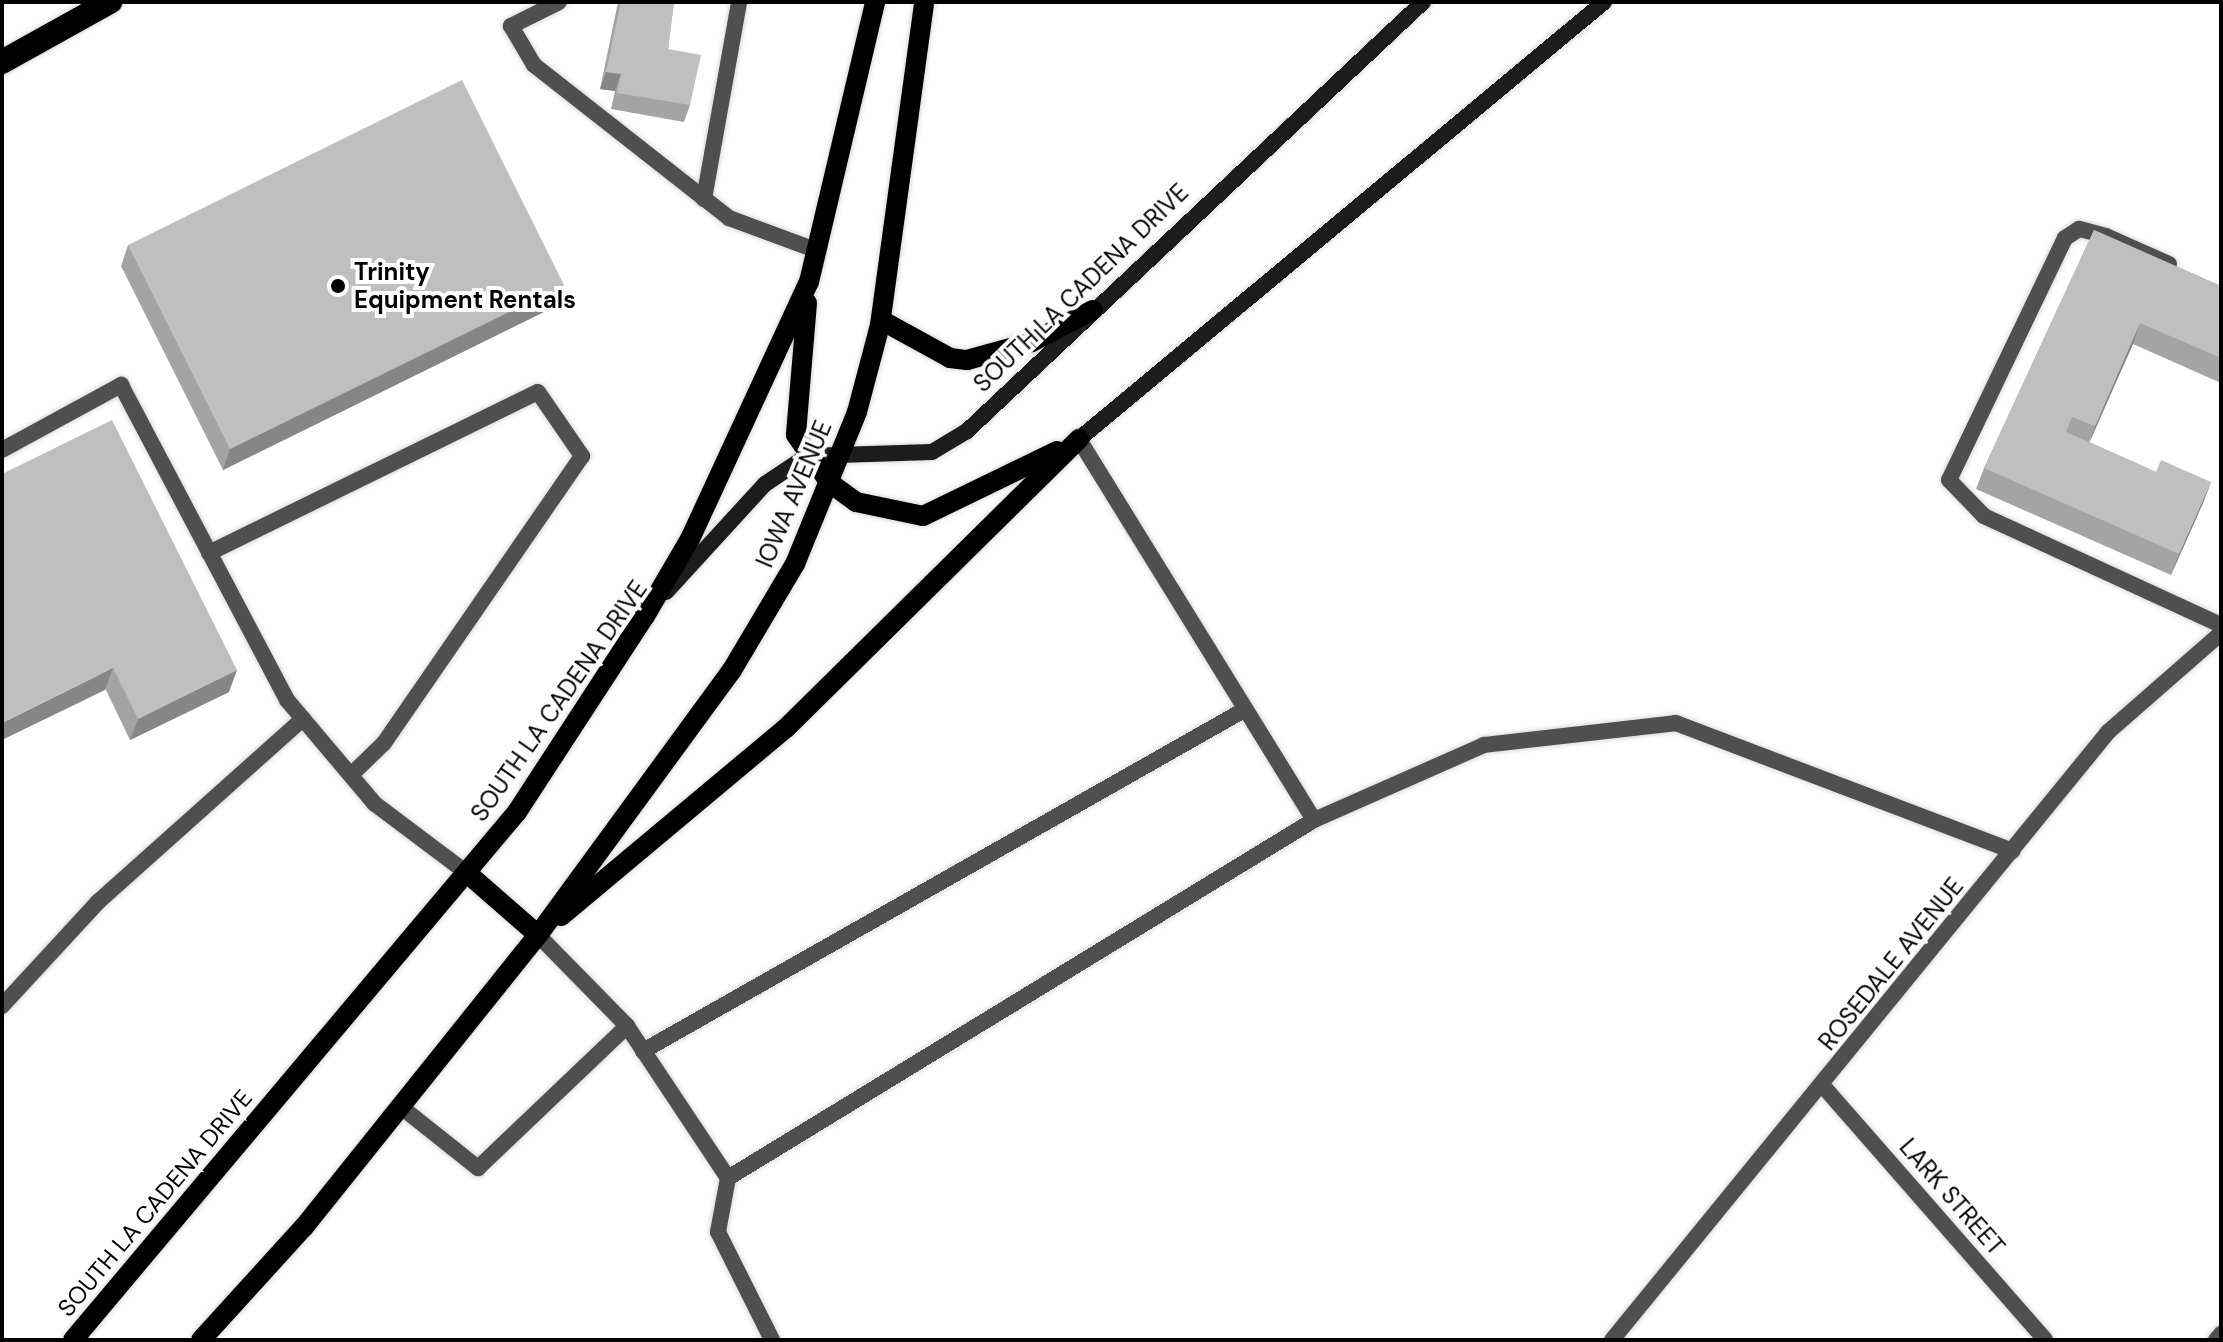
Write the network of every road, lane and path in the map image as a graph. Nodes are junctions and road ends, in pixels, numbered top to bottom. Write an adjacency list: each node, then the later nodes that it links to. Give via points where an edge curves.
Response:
1 (110, 2): 8 (highway)
2 (559, 2): 9 (street, via 511,26 534,65)
3 (739, 2): 9 (street)
4 (875, 2): 10 (main road)
5 (924, 2): 14 (main road, IOWA AVENUE)
6 (1423, 2): 13 (main road, SOUTH LA CADENA DRIVE)
7 (1604, 2): 15 (main road)
8 (2, 62)
9 (704, 199): 10 (street, via 729,218)
10 (818, 251): 12 (main road)
11 (2192, 274): 22 (street, via 2106,236 2079,229 2065,238 1949,480 1984,516)
12 (809, 282): 18 (main road, via 793,410); 21 (main road, via 690,539)
13 (1093, 310): 14 (main road, via 1032,342 967,360 950,358); 16 (main road, SOUTH LA CADENA DRIVE, via 1024,383 932,452)
14 (881, 320): 16 (main road, IOWA AVENUE)
15 (1079, 439): 19 (main road, via 923,516 886,514); 24 (street); 30 (main road, via 786,728)
16 (843, 449): 18 (main road, SOUTH LA CADENA DRIVE); 19 (main road, IOWA AVENUE)
17 (2, 450): 20 (street, via 121,385)
18 (807, 456): 19 (main road); 21 (main road, SOUTH LA CADENA DRIVE, via 765,484)
19 (830, 483): 30 (main road, IOWA AVENUE, via 795,564 732,670)
20 (209, 553): 25 (street); 26 (street, via 538,392 582,456 384,743)
21 (645, 616): 29 (main road, SOUTH LA CADENA DRIVE, via 554,762)
22 (2221, 625)
23 (2221, 633): 28 (street, ROSEDALE AVENUE, via 2108,732)
24 (1244, 710): 27 (street); 33 (street)
25 (303, 719): 26 (street); 31 (street, via 98,902)
26 (351, 775): 29 (street, via 375,804)
27 (1314, 820): 28 (street, via 1484,745 1676,723); 36 (street)
28 (2013, 851): 34 (street, ROSEDALE AVENUE)
29 (467, 873): 30 (main road); 38 (main road, SOUTH LA CADENA DRIVE)
30 (538, 935): 32 (street); 35 (main road)
31 (2, 1006)
32 (627, 1026): 33 (street); 35 (street, via 478,1168)
33 (643, 1051): 36 (street)
34 (1823, 1086): 41 (street, ROSEDALE AVENUE); 42 (street, LARK STREET)
35 (400, 1106): 39 (main road)
36 (728, 1178): 40 (street, via 718,1232)
37 (2221, 1334): 43 (street)
38 (73, 1340)
39 (201, 1340)
40 (772, 1340)
41 (1612, 1340)
42 (2045, 1340)
43 (2216, 1340)

